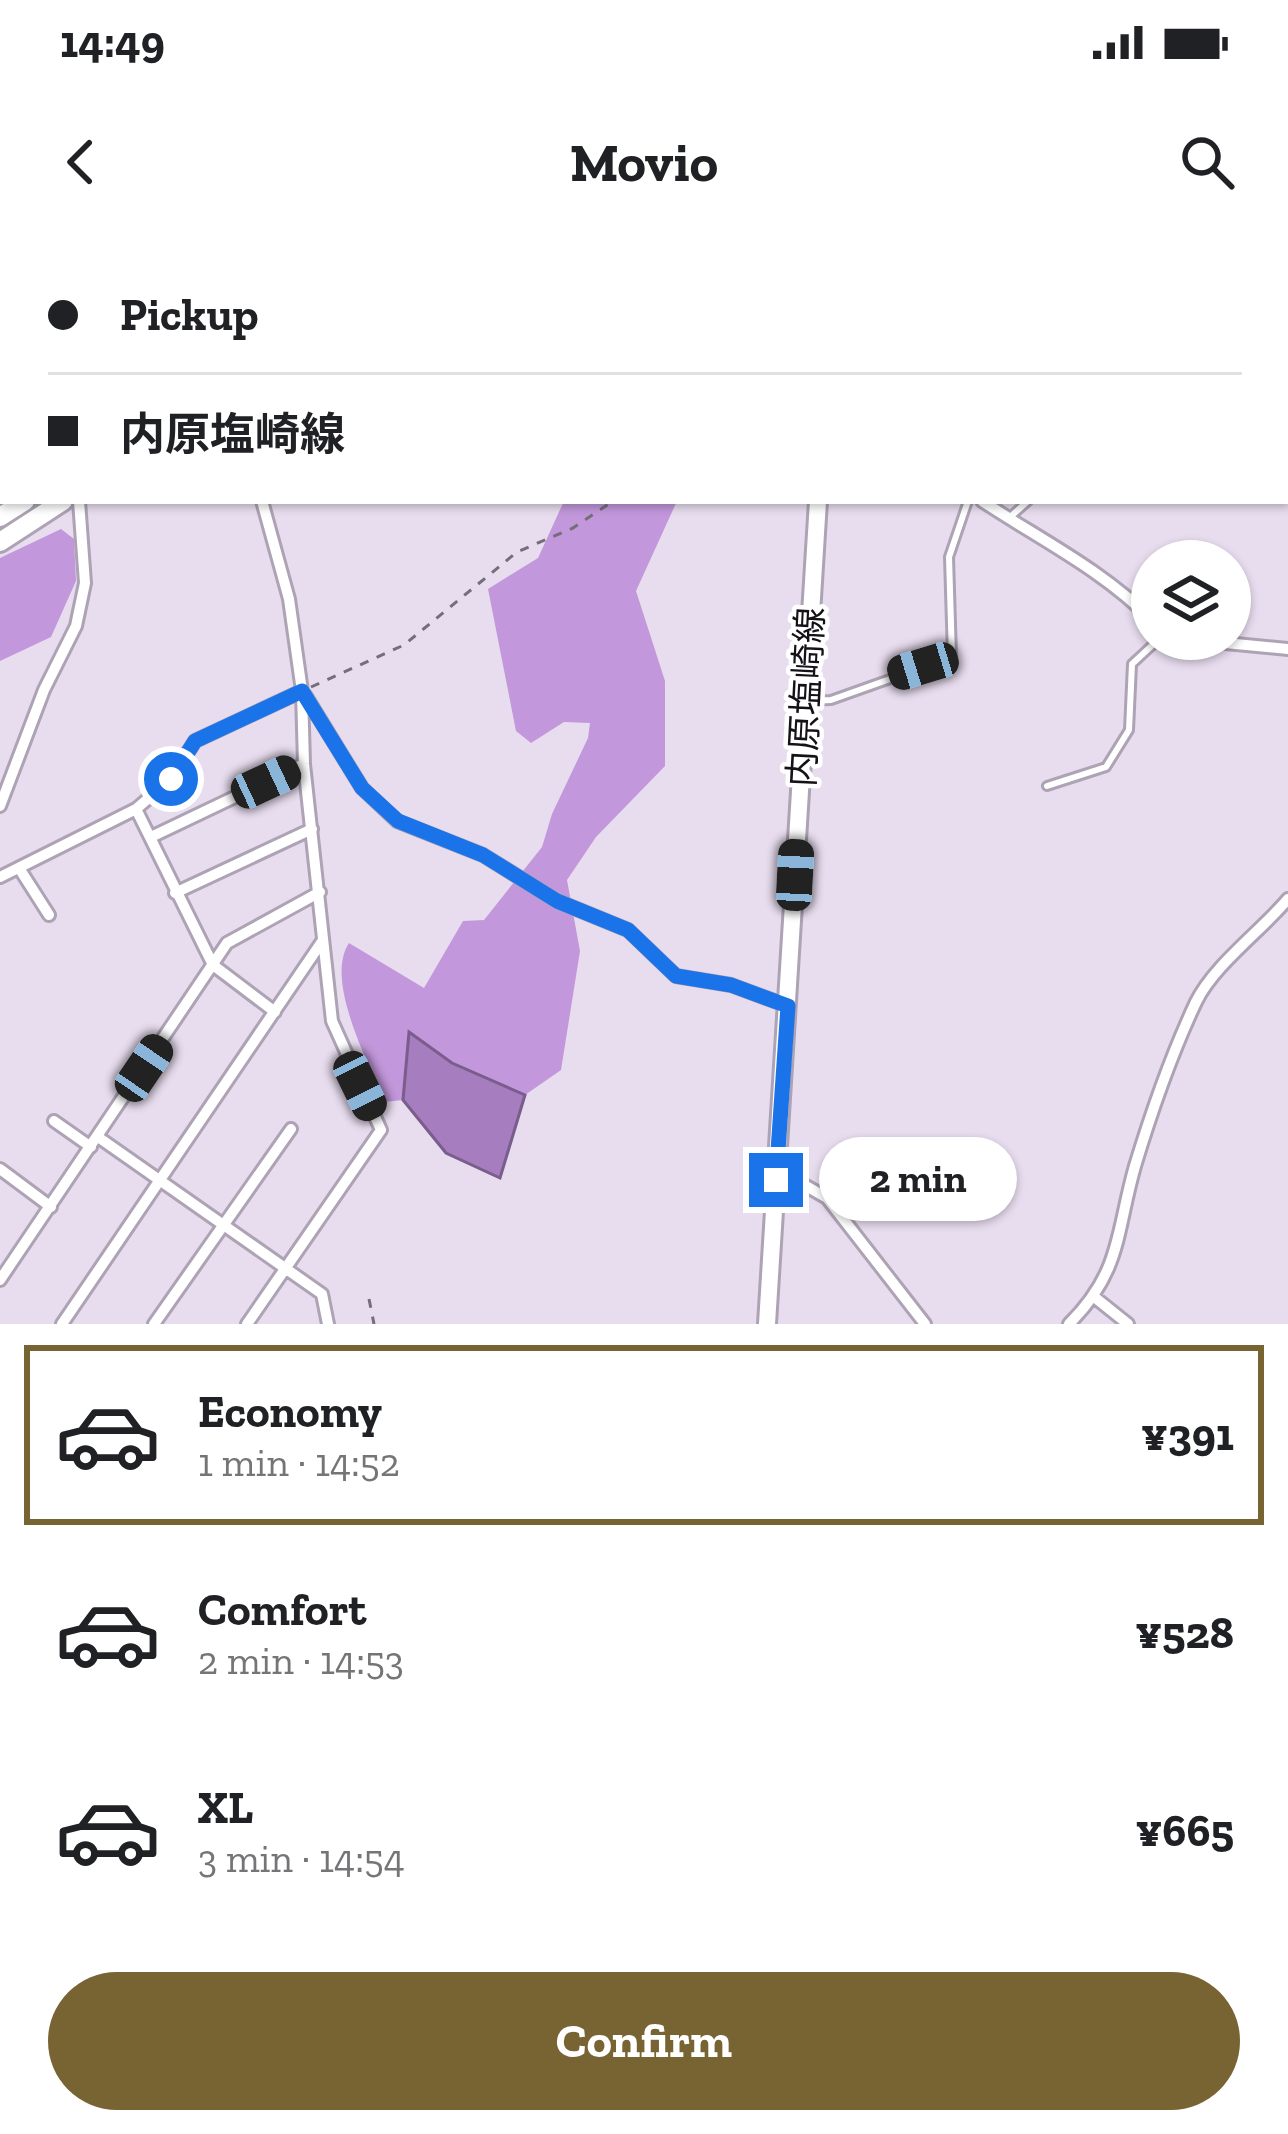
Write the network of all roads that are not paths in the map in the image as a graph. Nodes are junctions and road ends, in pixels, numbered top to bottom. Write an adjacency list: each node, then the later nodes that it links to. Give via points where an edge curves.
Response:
1 (58, 504): 9 (highway)
2 (79, 504): 18 (street, via 85,584 76,626)
3 (263, 504): 14 (street, via 289,598)
4 (818, 504): 15 (main road, 内原塩崎線)
5 (967, 504): 15 (lane, via 949,557 952,657 831,700)
6 (987, 504): 8 (street)
7 (1025, 504): 8 (lane)
8 (1009, 518): 10 (street)
9 (0, 542)
10 (1131, 601)
11 (1251, 645): 12 (street)
12 (1288, 649)
13 (1136, 660): 17 (lane, via 1129,730 1106,767)
14 (302, 691): 16 (street); 19 (street, via 195,741 171,779); 30 (street, via 362,788 398,821 628,930 676,976)
15 (805, 700): 30 (main road, 内原塩崎線)
16 (304, 764): 20 (street); 21 (street)
17 (1047, 786)
18 (0, 806)
19 (136, 809): 21 (street); 22 (street)
20 (312, 829): 24 (street); 25 (street)
21 (151, 838): 25 (street)
22 (20, 868): 23 (street); 27 (street)
23 (0, 878)
24 (320, 892): 28 (street); 29 (street, via 227,943)
25 (175, 893): 29 (street)
26 (1288, 899): 42 (street, via 1195,1004 1157,1094 1119,1245)
27 (49, 915)
28 (324, 938): 31 (street); 40 (street, via 332,1021 381,1130)
29 (213, 965): 31 (street); 34 (street)
30 (788, 1006): 36 (main road, 内原塩崎線)
31 (275, 1012): 37 (street)
32 (54, 1121): 34 (street)
33 (291, 1129): 39 (street)
34 (95, 1142): 37 (street); 38 (street)
35 (0, 1168): 38 (street)
36 (776, 1180): 47 (main road, 内原塩崎線); 48 (street, via 826,1198)
37 (160, 1181): 39 (street); 43 (street)
38 (51, 1207): 41 (street)
39 (223, 1225): 40 (street); 44 (street)
40 (286, 1267): 45 (street); 46 (street, via 322,1294)
41 (0, 1280)
42 (1093, 1296): 49 (street); 50 (street)
43 (62, 1324)
44 (154, 1324)
45 (248, 1324)
46 (328, 1324)
47 (767, 1324)
48 (925, 1324)
49 (1069, 1324)
50 (1128, 1324)

